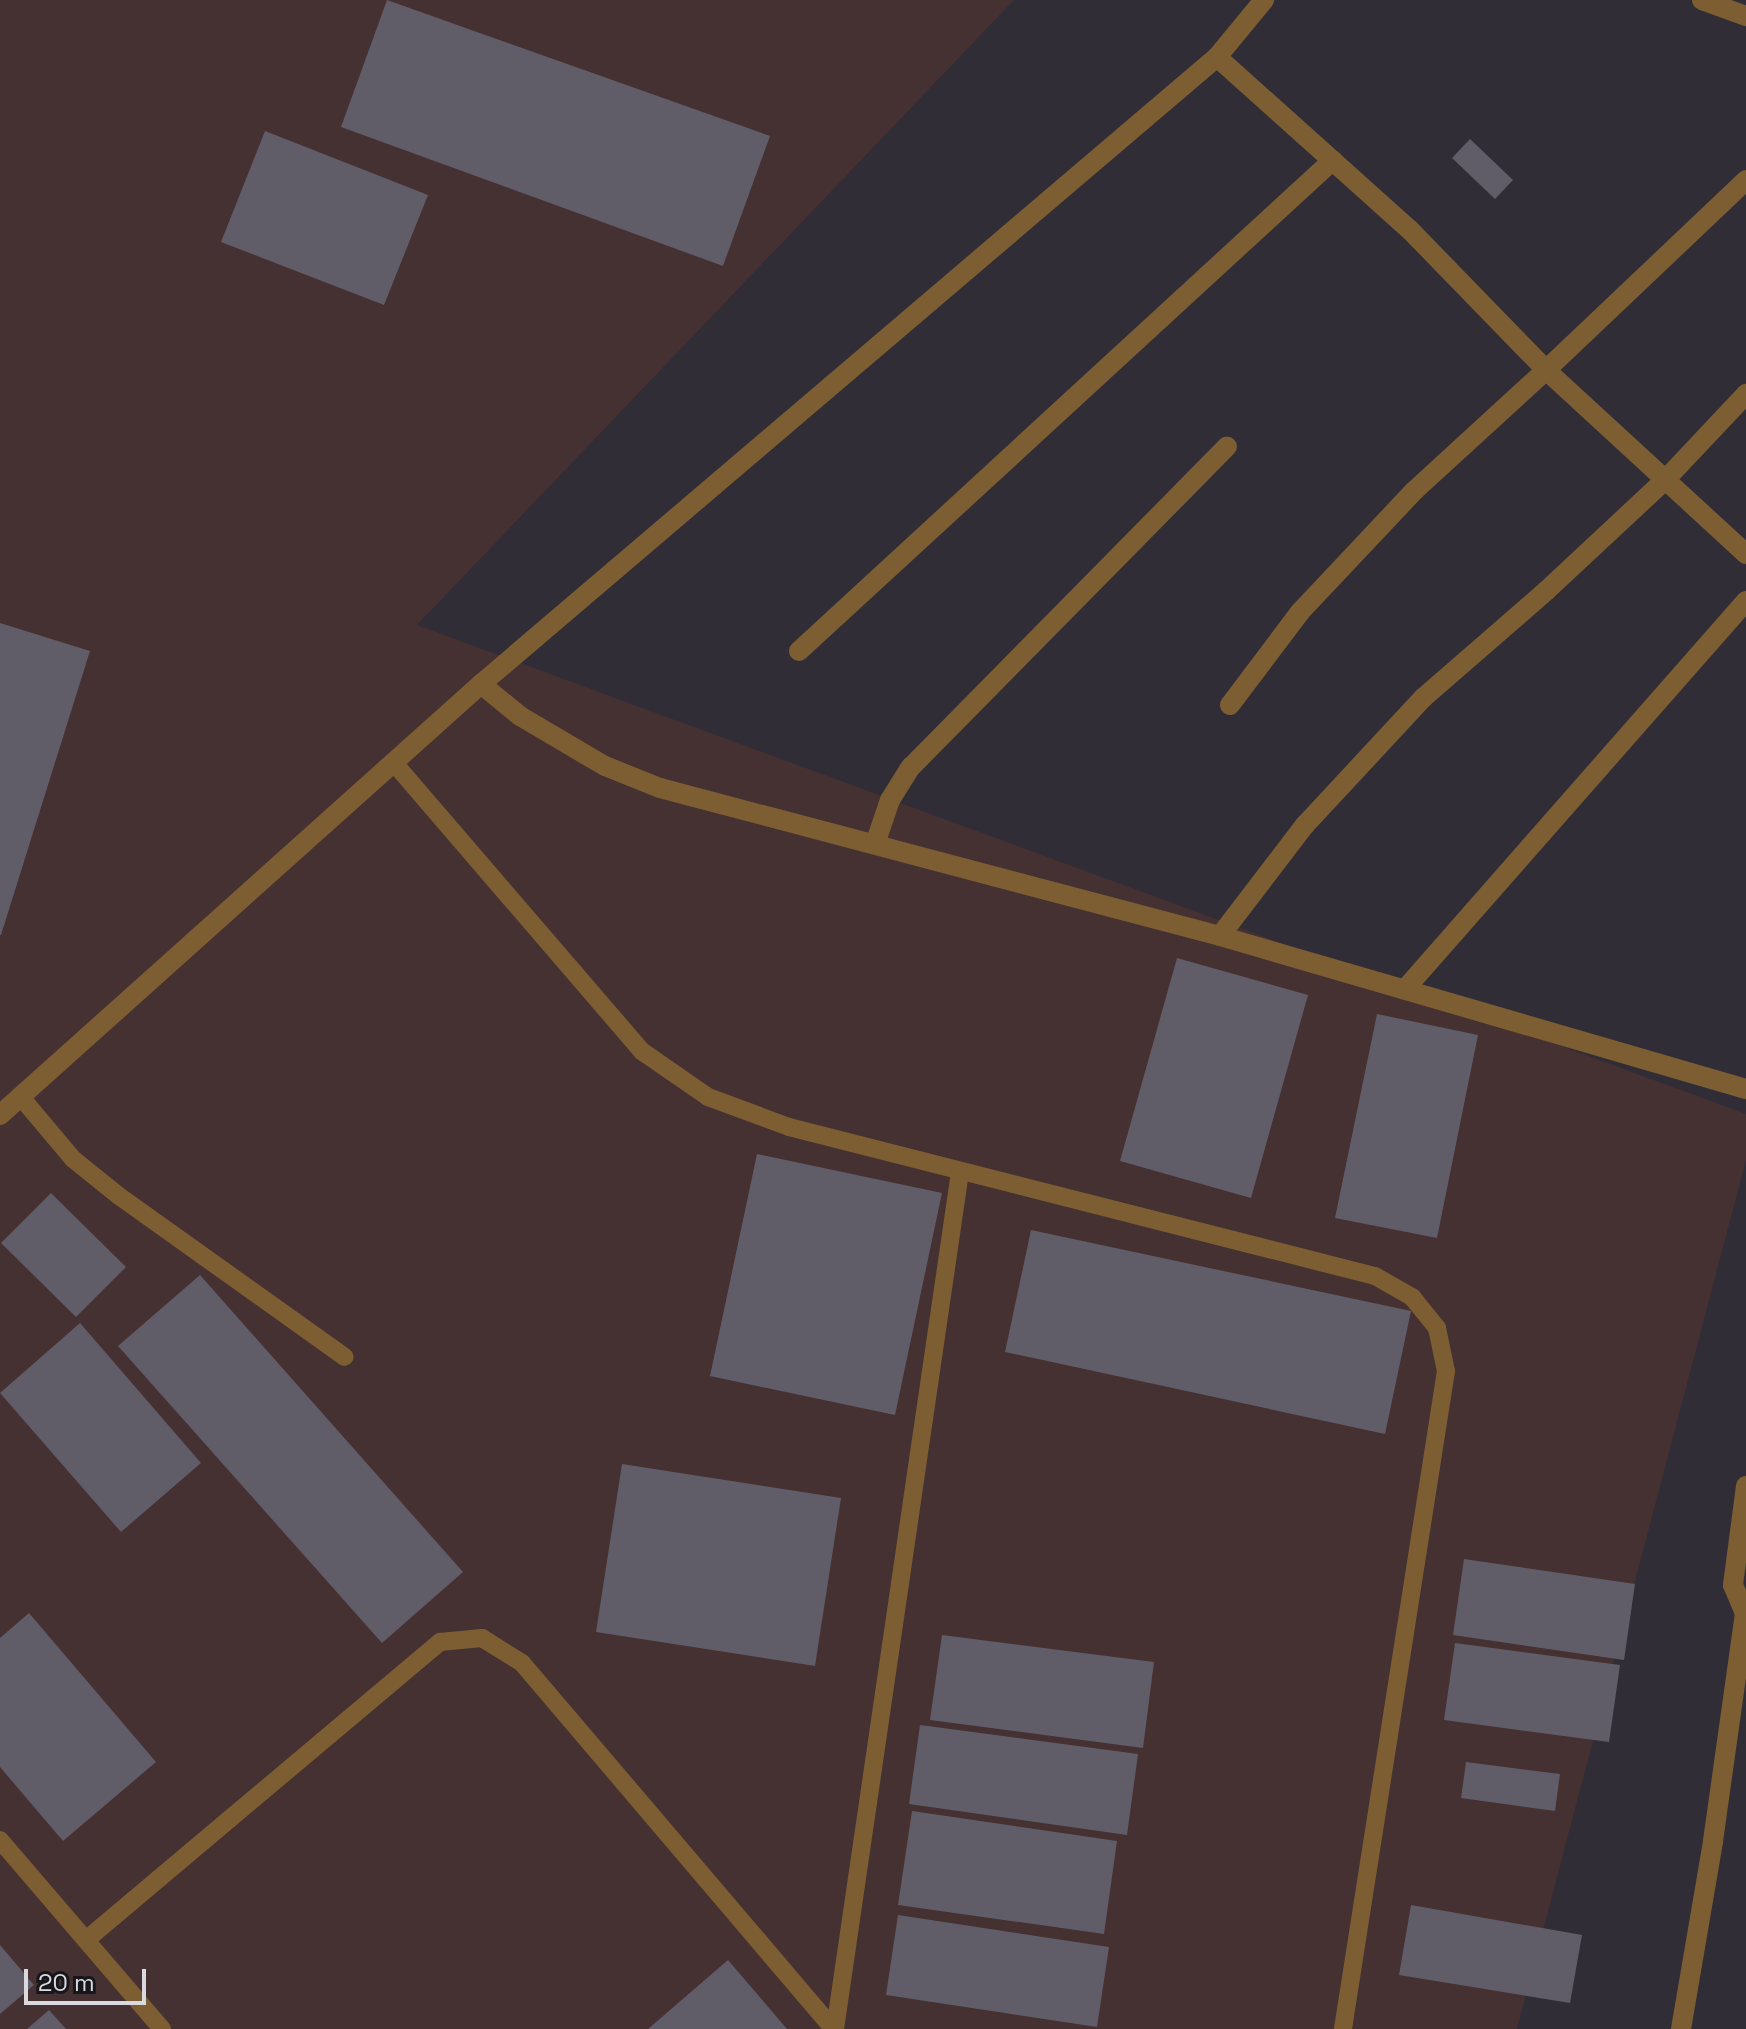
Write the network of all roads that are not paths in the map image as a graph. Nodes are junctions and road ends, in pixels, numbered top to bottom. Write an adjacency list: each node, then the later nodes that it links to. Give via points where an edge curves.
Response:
1 (1264, 0): 4 (street)
2 (1702, 0): 3 (street)
3 (1746, 16)
4 (1217, 57): 5 (street); 14 (street)
5 (1333, 160): 7 (street, via 1409,229); 13 (street)
6 (1746, 180): 7 (street)
7 (1546, 370): 10 (street); 15 (street, via 1414,491 1300,612)
8 (1746, 394): 10 (street)
9 (1227, 447): 17 (street, via 911,767 890,800)
10 (1666, 479): 11 (street); 18 (street, via 1423,698 1305,825)
11 (1746, 554)
12 (1746, 601): 19 (street)
13 (799, 651)
14 (481, 684): 16 (street); 17 (street, via 520,716 605,766 660,788)
15 (1230, 705)
16 (394, 763): 21 (street); 23 (lane, via 643,1052 708,1097 789,1127)
17 (875, 844): 18 (street)
18 (1220, 936): 19 (street)
19 (1406, 988): 20 (street)
20 (1746, 1089)
21 (20, 1096): 22 (street); 24 (lane, via 73,1159 119,1196)
22 (0, 1115)
23 (960, 1172): 30 (lane); 31 (lane, via 1375,1276 1412,1297 1437,1328 1446,1371)
24 (345, 1357)
25 (1746, 1486): 26 (street, via 1733,1585)
26 (1746, 1615): 32 (street)
27 (0, 1840): 28 (lane)
28 (86, 1940): 29 (lane); 30 (lane, via 440,1642 482,1638 522,1663)
29 (162, 2029)
30 (834, 2029)
31 (1343, 2029)
32 (1681, 2029)

